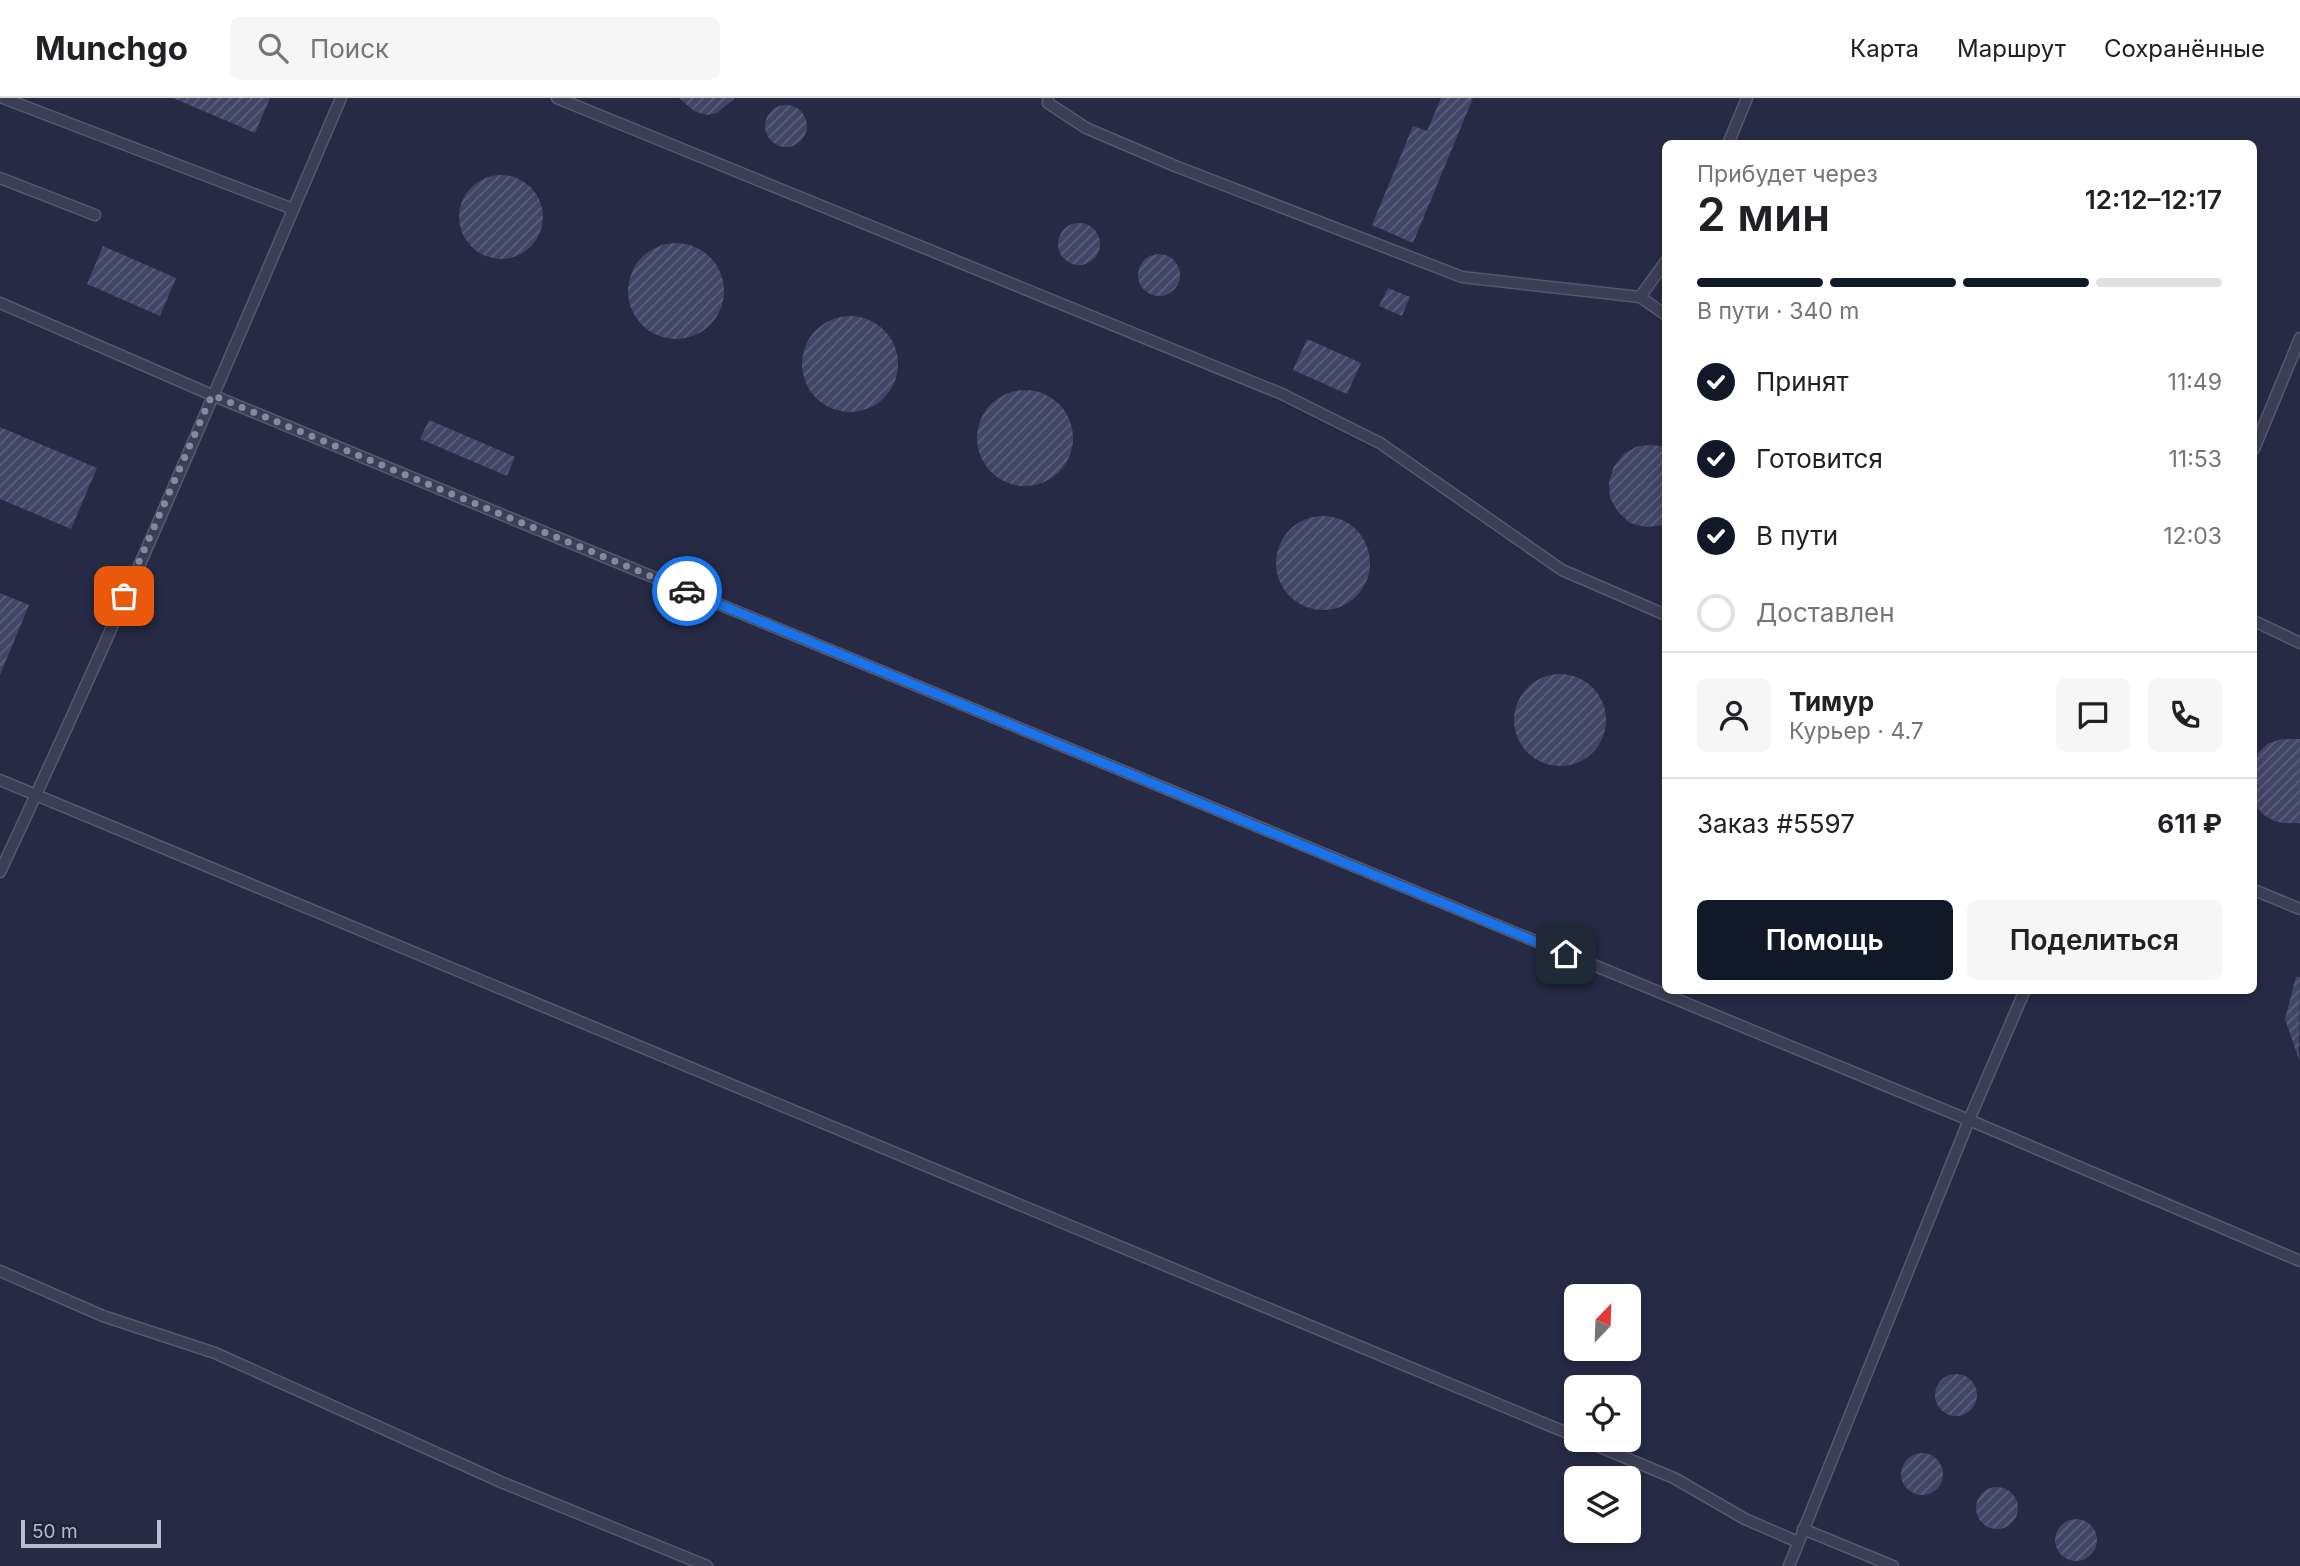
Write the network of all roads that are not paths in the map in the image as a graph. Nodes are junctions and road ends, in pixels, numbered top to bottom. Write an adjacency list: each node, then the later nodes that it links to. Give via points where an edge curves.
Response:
1 (3, 98): 8 (lane)
2 (341, 98): 8 (lane)
3 (557, 98): 17 (lane, via 1282,394 1380,443 1562,570)
4 (1048, 98): 11 (lane, via 1048,103 1086,128 1462,277)
5 (1747, 98): 6 (lane)
6 (1730, 140)
7 (0, 178): 9 (lane)
8 (293, 209): 15 (lane)
9 (95, 215)
10 (1662, 267): 11 (lane)
11 (1640, 297): 13 (lane)
12 (0, 303): 15 (lane)
13 (1662, 312)
14 (2300, 338): 16 (lane)
15 (212, 395): 21 (lane); 25 (lane)
16 (2257, 442)
17 (1662, 613)
18 (2257, 622): 19 (lane)
19 (2300, 643)
20 (0, 780): 21 (lane)
21 (36, 796): 22 (lane); 31 (lane)
22 (0, 872)
23 (2257, 891): 24 (lane)
24 (2300, 909)
25 (1662, 993)
26 (1664, 994): 28 (lane)
27 (2023, 994): 28 (lane)
28 (1969, 1120): 29 (lane); 33 (lane)
29 (2300, 1261)
30 (0, 1270): 35 (lane, via 103,1316 215,1353 500,1482)
31 (1564, 1432)
32 (1612, 1452): 34 (lane, via 1674,1478 1745,1519)
33 (1803, 1529): 34 (lane); 37 (lane)
34 (1798, 1542): 36 (lane)
35 (707, 1566)
36 (1789, 1566)
37 (1893, 1566)

